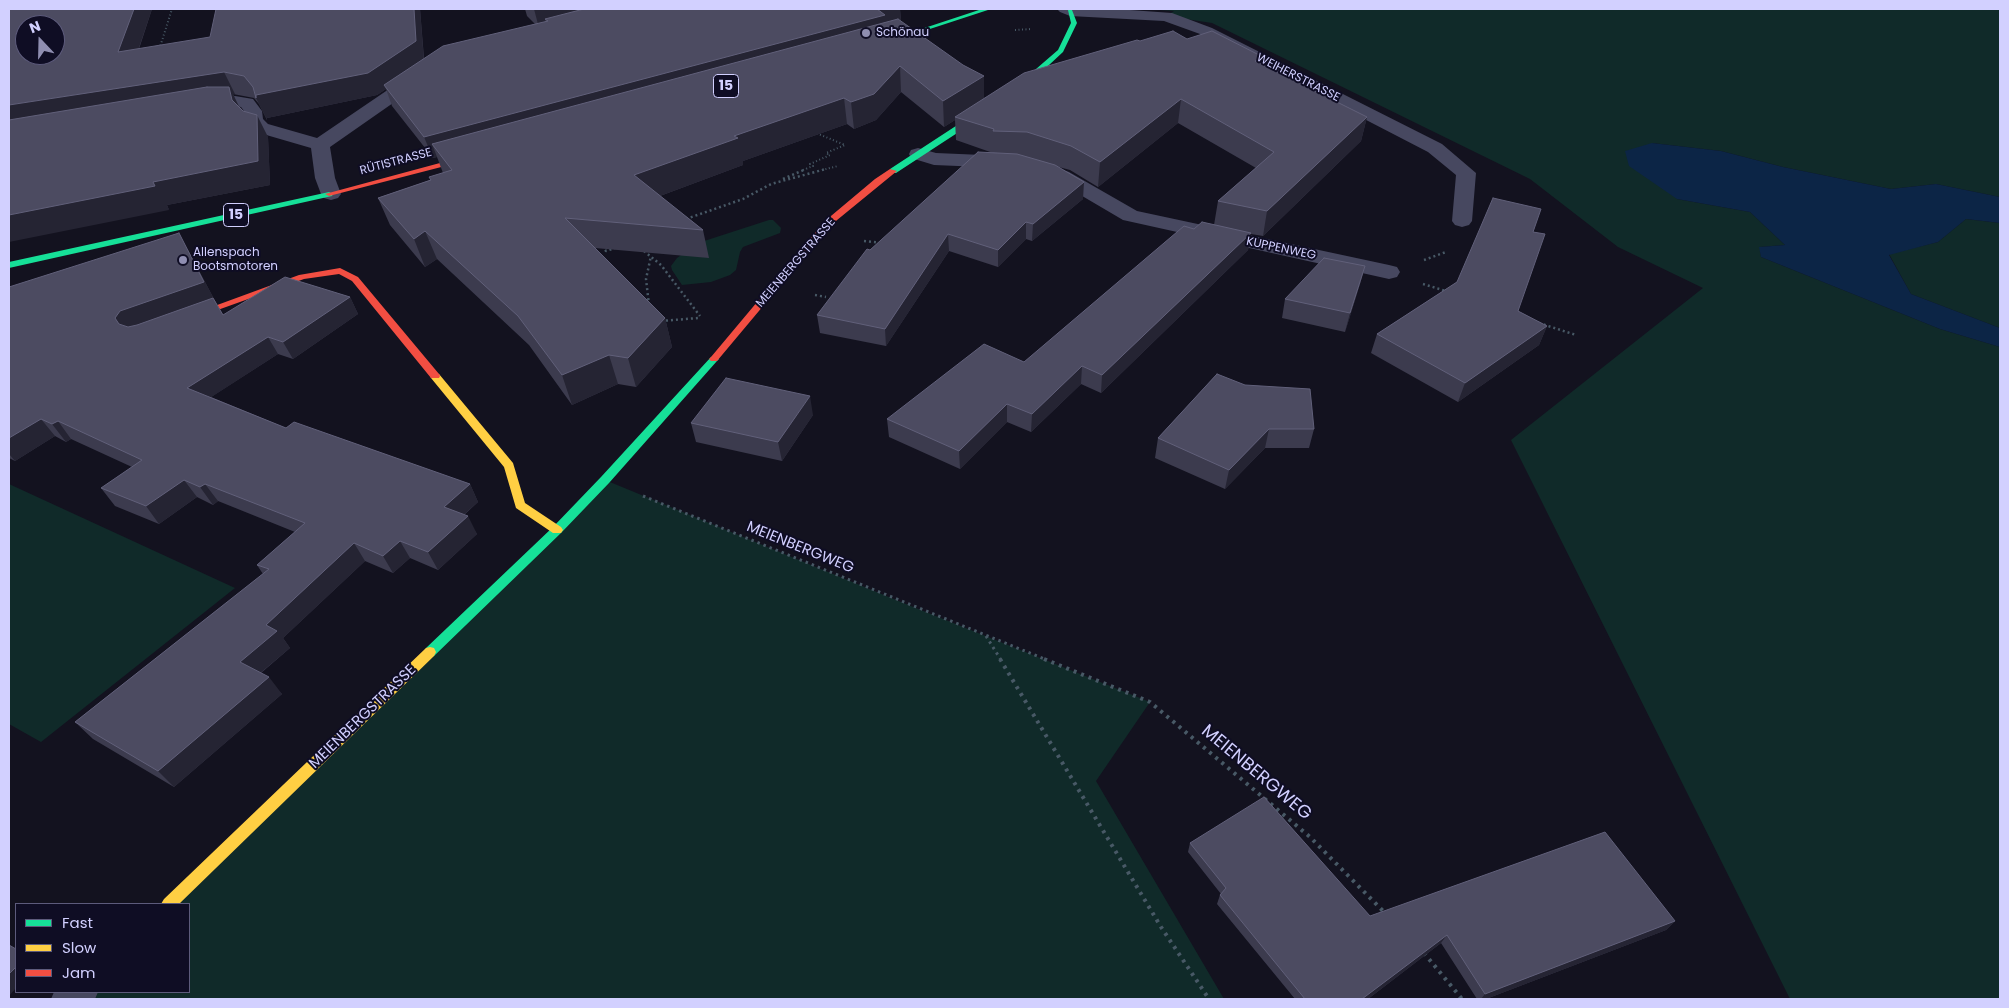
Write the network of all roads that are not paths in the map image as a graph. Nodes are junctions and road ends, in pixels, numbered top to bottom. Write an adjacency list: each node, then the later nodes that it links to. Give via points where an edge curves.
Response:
1 (988, 9): 3 (street)
2 (1068, 10): 8 (street, MEIENBERGSTRASSE, via 1074,23 1061,51 1017,90); 10 (street, WEIHERSTRASSE, via 1166,16 1206,31 1435,148 1466,173)
3 (872, 45)
4 (429, 70): 6 (street)
5 (180, 109): 6 (street, via 235,101 247,103 253,111 254,121 262,128)
6 (320, 145): 9 (street)
7 (490, 151): 9 (street, RÜTISTRASSE / 15)
8 (918, 154): 12 (street, KUPPENWEG, via 934,159 1018,162 1062,176 1130,216); 14 (street, MEIENBERGSTRASSE, via 878,181 828,223 701,374)
9 (331, 194): 11 (street, RÜTISTRASSE / 15)
10 (1462, 222)
11 (9, 266)
12 (1389, 272)
13 (175, 322): 14 (street, via 302,278 340,270 355,279 509,466 520,504)
14 (557, 530): 15 (street, MEIENBERGSTRASSE)
15 (170, 903)

